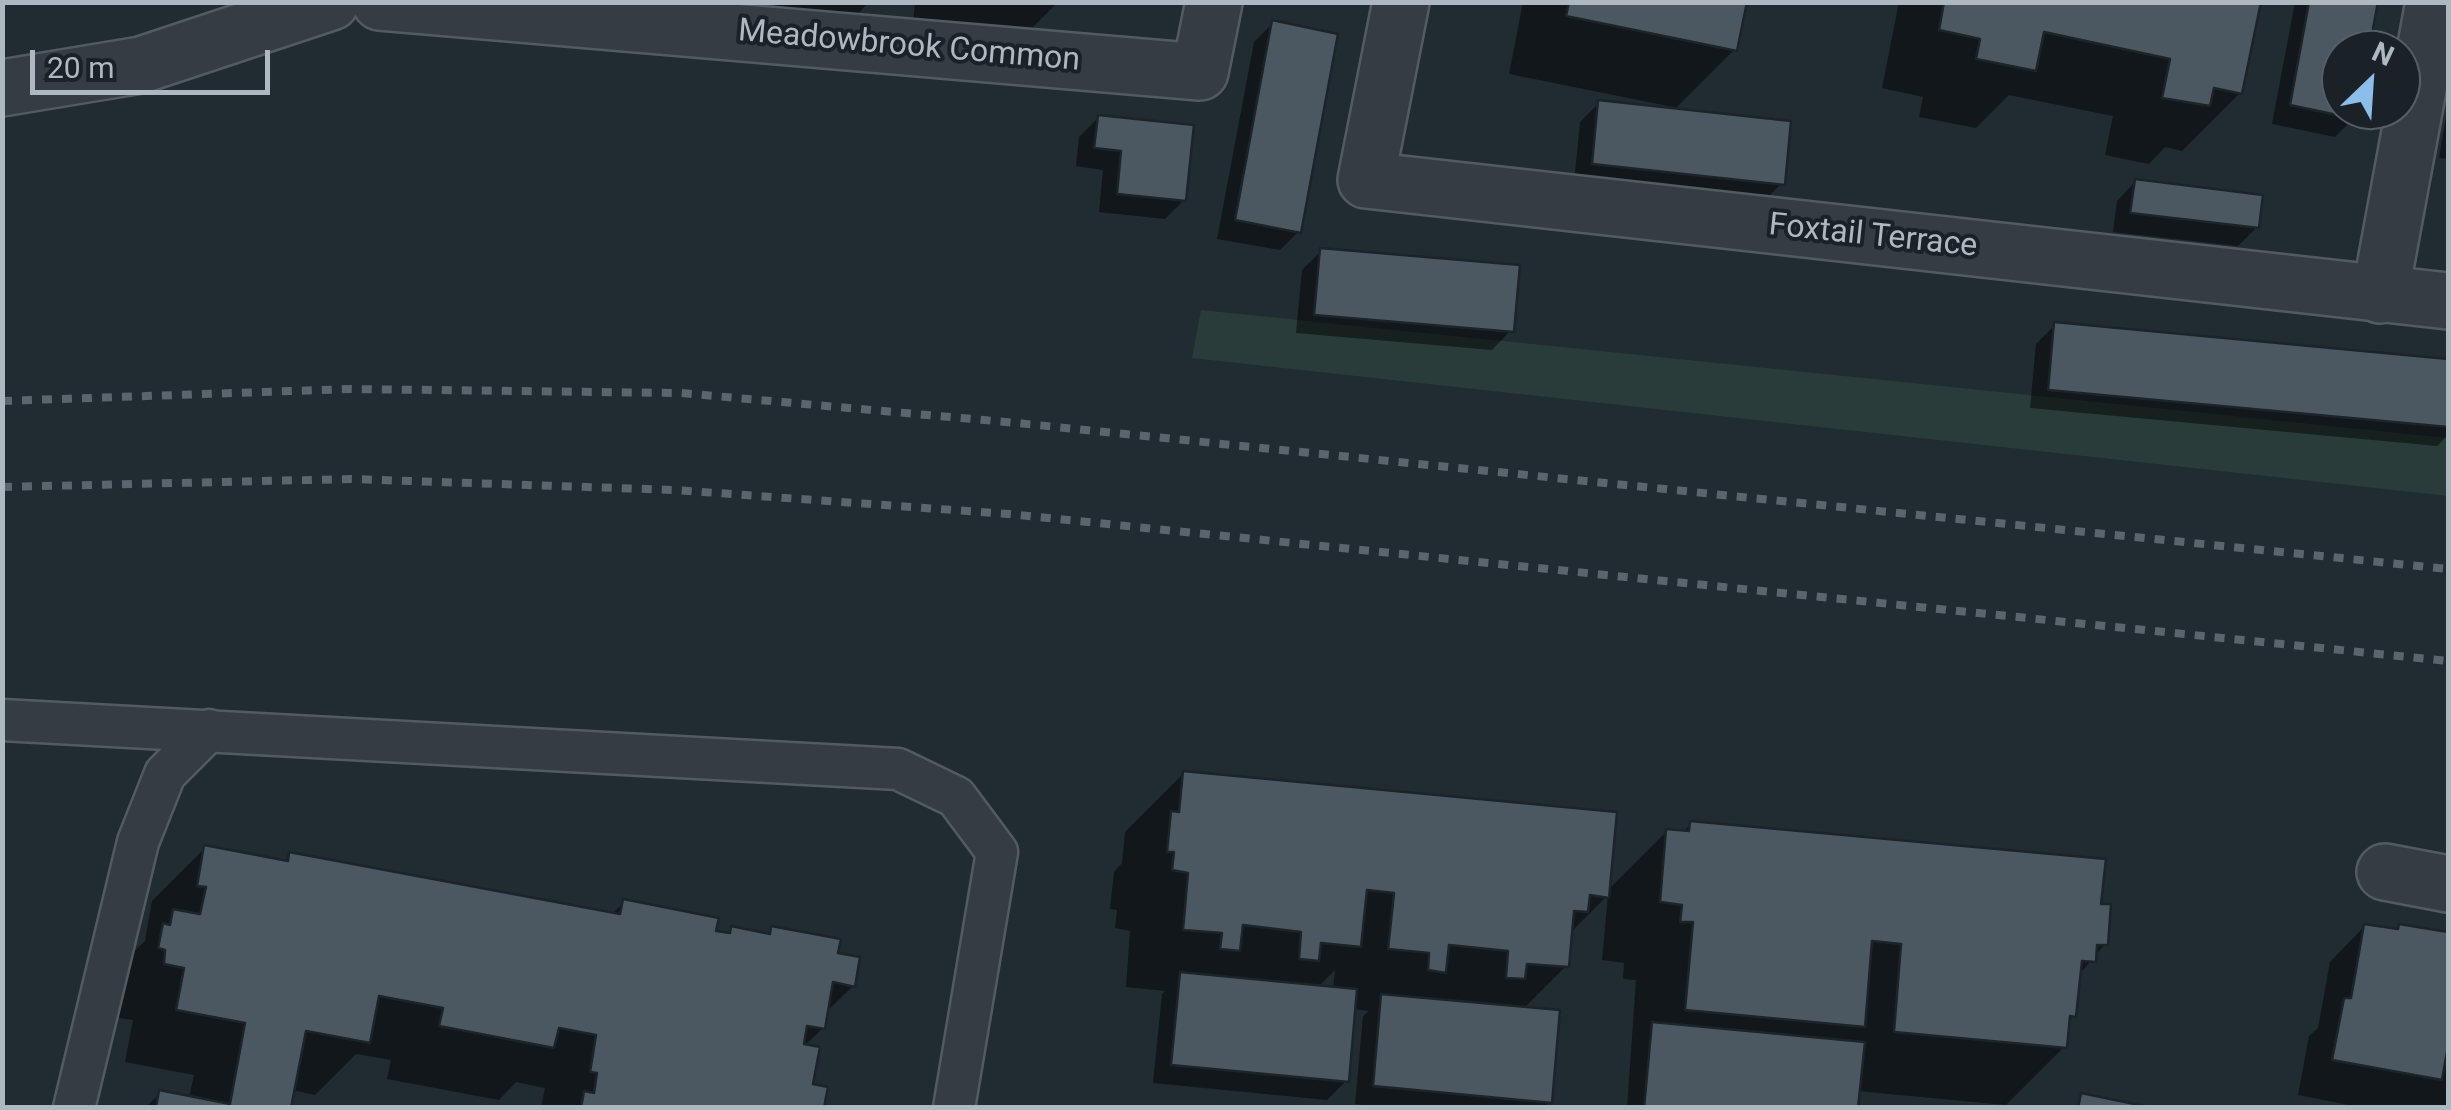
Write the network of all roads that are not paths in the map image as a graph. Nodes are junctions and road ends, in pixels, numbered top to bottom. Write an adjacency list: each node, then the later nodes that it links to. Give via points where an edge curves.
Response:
1 (331, 2): 6 (street, via 141,64)
2 (380, 2): 3 (street, Meadowbrook Common, via 1200,72)
3 (1214, 2)
4 (1401, 2): 7 (street, Foxtail Terrace, via 1366,180)
5 (2434, 2): 7 (street)
6 (2, 88)
7 (2380, 295): 8 (street, Foxtail Terrace)
8 (2448, 301)
9 (2, 720): 10 (lane)
10 (209, 730): 13 (lane, via 165,774 138,842); 14 (lane, via 898,769 956,798 998,852)
11 (2385, 872): 12 (street)
12 (2448, 884)
13 (74, 1108)
14 (954, 1108)

